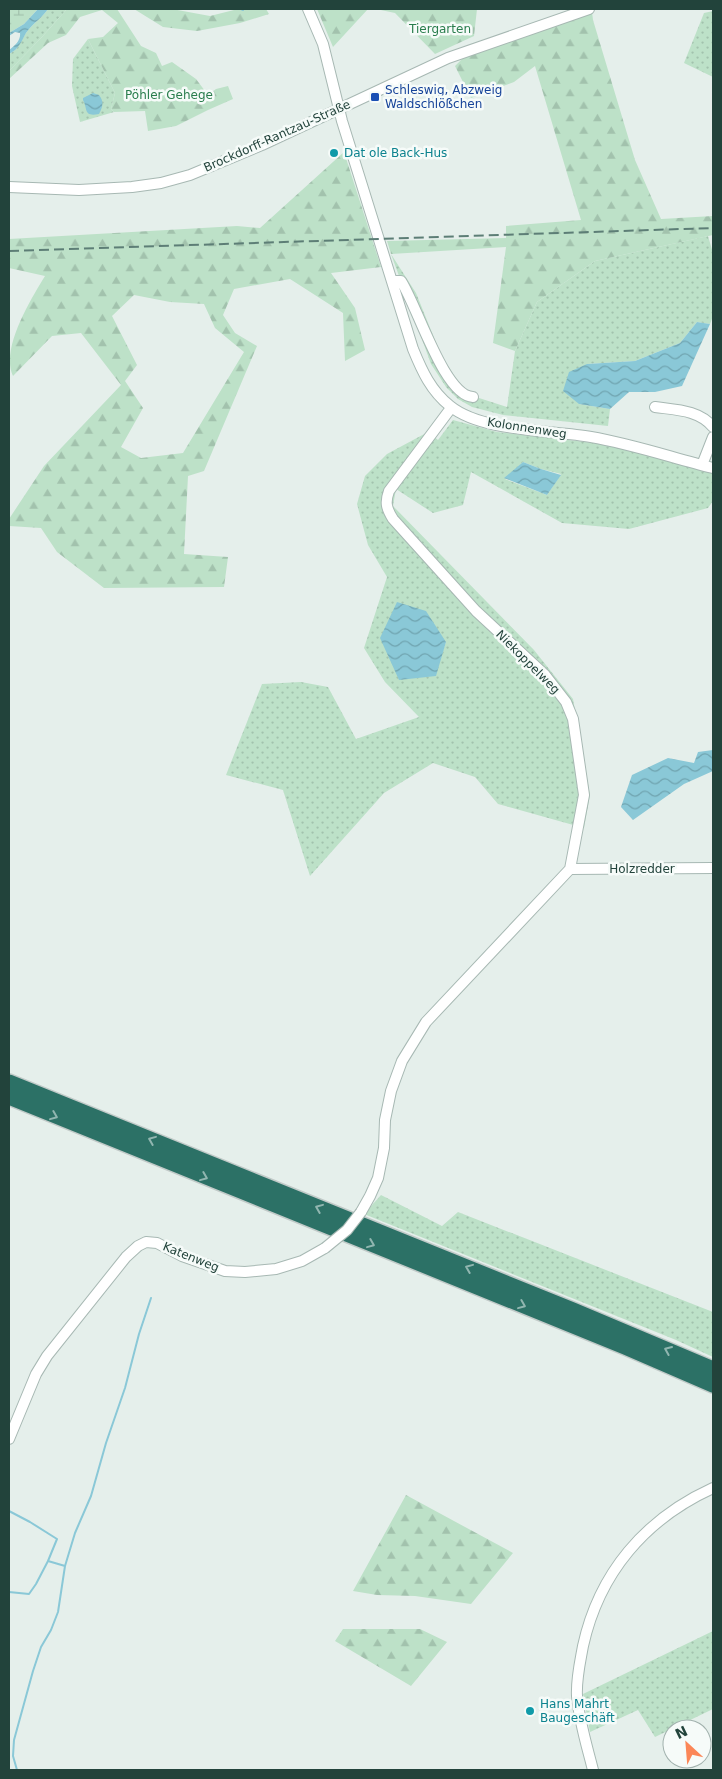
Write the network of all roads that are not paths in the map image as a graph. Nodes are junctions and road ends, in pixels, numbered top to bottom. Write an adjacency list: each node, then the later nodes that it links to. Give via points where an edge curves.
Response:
1 (308, 9): 3 (street, Kolonnenweg, via 323,44)
2 (590, 9): 3 (street, Brockdorff-Rantzau-Straße, via 448,58)
3 (340, 108): 4 (street, Brockdorff-Rantzau-Straße, via 225,162 161,183 79,190); 5 (street, Kolonnenweg)
4 (9, 187)
5 (392, 281): 6 (street, via 401,281 408,292 446,375 461,392); 8 (street, Kolonnenweg, via 421,368 429,384)
6 (473, 396)
7 (656, 407): 9 (street, via 692,412)
8 (451, 408): 11 (street, Kolonnenweg, via 499,425 590,437); 14 (street, Niekoppelweg, via 389,490 386,503 392,519 476,611 545,675 566,702 573,719 584,795)
9 (713, 427)
10 (713, 436): 11 (street)
11 (702, 465): 12 (street, Kolonnenweg)
12 (713, 468)
13 (713, 868): 14 (street, Holzredder)
14 (570, 869): 19 (street, Katenweg, bridge, via 426,1022 402,1061 391,1091 378,1178 362,1212 347,1230 302,1261 245,1272 225,1271 182,1256 157,1243 146,1242 138,1246 47,1356 36,1374)
15 (9, 1082): 17 (highway, one-way to 15)
16 (9, 1097): 18 (highway, one-way to 18)
17 (713, 1369)
18 (713, 1385)
19 (9, 1439)
20 (713, 1488): 21 (street, via 664,1517 636,1542 616,1566 599,1597 587,1627 578,1668 577,1695)
21 (593, 1770)

